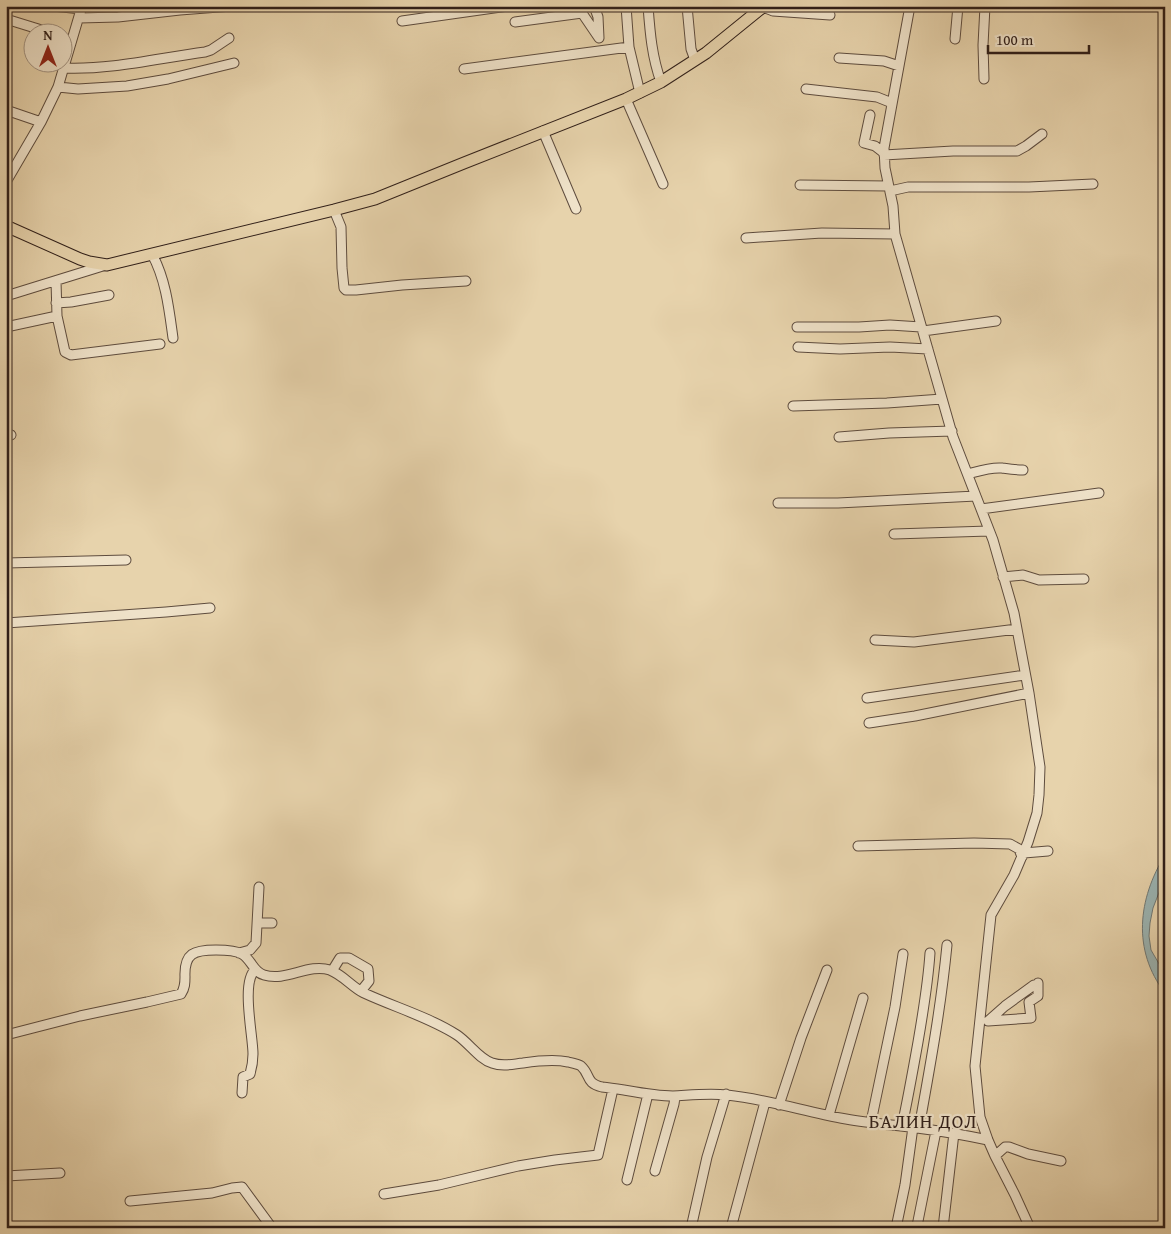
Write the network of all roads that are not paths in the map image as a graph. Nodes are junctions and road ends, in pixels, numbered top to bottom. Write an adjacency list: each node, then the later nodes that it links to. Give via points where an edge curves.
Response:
1 (53, 6): 12 (street)
2 (232, 6): 12 (street, via 118,17)
3 (508, 6): 15 (street)
4 (594, 6): 19 (street)
5 (626, 6): 23 (street)
6 (648, 6): 33 (street, via 651,47)
7 (688, 6): 26 (street, via 691,49)
8 (910, 6): 28 (street)
9 (958, 6): 20 (street)
10 (985, 6): 32 (street)
11 (764, 7): 13 (street); 26 (main road)
12 (81, 11): 21 (street)
13 (830, 15)
14 (6, 19): 17 (street)
15 (402, 21)
16 (514, 22): 19 (street, via 582,12)
17 (22, 24)
18 (229, 38): 29 (street, via 205,52 114,66)
19 (599, 38): 24 (street)
20 (955, 39)
21 (73, 40): 22 (street)
22 (72, 43)
23 (629, 47): 24 (street); 36 (street)
24 (603, 50): 30 (street)
25 (838, 58): 28 (street, via 884,61)
26 (696, 60): 33 (main road)
27 (234, 63): 34 (street, via 127,86)
28 (899, 66): 38 (street)
29 (72, 68)
30 (464, 69)
31 (63, 72): 34 (street)
32 (984, 79)
33 (661, 82): 36 (main road)
34 (58, 87): 41 (street)
35 (806, 89): 38 (street, via 877,97)
36 (640, 93): 37 (main road)
37 (626, 99): 42 (main road); 46 (street)
38 (892, 103): 44 (street)
39 (6, 110): 41 (street)
40 (870, 115): 44 (street, via 864,143 875,146)
41 (41, 122): 45 (street)
42 (543, 131): 50 (street); 51 (main road, via 375,199)
43 (1042, 134): 44 (street, via 1017,151)
44 (884, 154): 49 (street)
45 (6, 182)
46 (663, 184)
47 (1093, 184): 49 (street)
48 (800, 185): 49 (street)
49 (889, 189): 53 (street)
50 (576, 209)
51 (334, 210): 55 (main road); 58 (street, via 341,227 346,290)
52 (6, 226): 56 (main road, via 80,259)
53 (895, 234): 54 (street, via 822,232); 66 (street)
54 (746, 238)
55 (152, 254): 56 (main road); 67 (street, via 169,306)
56 (107, 265): 57 (street)
57 (56, 281): 60 (street); 61 (street)
58 (466, 281)
59 (109, 295): 61 (street)
60 (6, 296)
61 (56, 303): 62 (street)
62 (57, 316): 64 (street); 68 (street, via 65,352 71,355)
63 (996, 321): 66 (street)
64 (6, 327)
65 (797, 327): 66 (street, via 890,325)
66 (922, 329): 70 (street)
67 (173, 338)
68 (160, 344)
69 (798, 347): 70 (street)
70 (928, 349): 71 (street)
71 (942, 399): 72 (street); 73 (street)
72 (793, 406)
73 (952, 431): 74 (street); 76 (street)
74 (839, 437)
75 (1023, 470): 76 (street, via 994,468)
76 (968, 474): 78 (street)
77 (1099, 493): 80 (street)
78 (976, 496): 79 (street, via 838,503); 80 (street)
79 (778, 502)
80 (981, 508): 81 (street)
81 (990, 531): 82 (street); 85 (street)
82 (894, 534)
83 (126, 560): 84 (street)
84 (6, 563)
85 (1004, 577): 86 (street); 89 (street)
86 (1084, 579)
87 (210, 608): 88 (street)
88 (6, 623)
89 (1017, 630): 90 (street, via 914,642); 91 (street)
90 (874, 640)
91 (1025, 674): 92 (street); 93 (street)
92 (1029, 693): 94 (street); 97 (street, via 1040,767 1039,794 1037,813)
93 (867, 698)
94 (869, 722)
95 (858, 846): 97 (street, via 1010,844)
96 (1048, 851): 97 (street)
97 (1023, 855): 112 (street, via 991,916)
98 (259, 887): 99 (street)
99 (257, 923): 100 (street); 102 (street, via 256,943 250,950)
100 (272, 923)
101 (947, 945): 123 (street, via 934,1050)
102 (239, 953): 105 (street); 111 (street, via 212,950 189,956 181,994)
103 (903, 954): 121 (street)
104 (930, 954): 122 (street)
105 (255, 970): 107 (street, via 273,976 307,969); 114 (street, via 249,985 254,1055 250,1074 243,1077)
106 (827, 970): 119 (street)
107 (332, 971): 108 (street); 108 (street, via 340,958 349,958 368,969 368,982)
108 (361, 991): 113 (street, via 451,1031 494,1064 568,1062 580,1065 591,1083)
109 (864, 998): 120 (street)
110 (988, 1021): 110 (street, via 1005,1006 1036,984 1038,996 1029,1002 1030,1018); 112 (street, via 982,1025)
111 (6, 1035)
112 (978, 1035): 126 (street, via 975,1066 980,1117)
113 (613, 1089): 115 (street); 133 (street, via 598,1155 518,1166)
114 (242, 1093)
115 (648, 1094): 117 (street); 132 (street)
116 (726, 1094): 117 (street); 118 (street); 137 (street, via 706,1157)
117 (674, 1096): 129 (street)
118 (765, 1102): 119 (street); 138 (street)
119 (779, 1104): 120 (street)
120 (829, 1115): 121 (street)
121 (871, 1122): 122 (street)
122 (902, 1126): 123 (street)
123 (916, 1128): 124 (street); 139 (street)
124 (936, 1130): 125 (street); 135 (street)
125 (954, 1133): 126 (street); 140 (street)
126 (988, 1140): 127 (street)
127 (995, 1156): 128 (street, via 1009,1147); 141 (street)
128 (1061, 1161)
129 (655, 1171)
130 (60, 1173): 131 (street)
131 (6, 1176)
132 (627, 1180)
133 (384, 1194)
134 (130, 1201): 136 (street, via 242,1187)
135 (917, 1226)
136 (272, 1228)
137 (691, 1228)
138 (731, 1228)
139 (896, 1228)
140 (943, 1228)
141 (1030, 1228)

